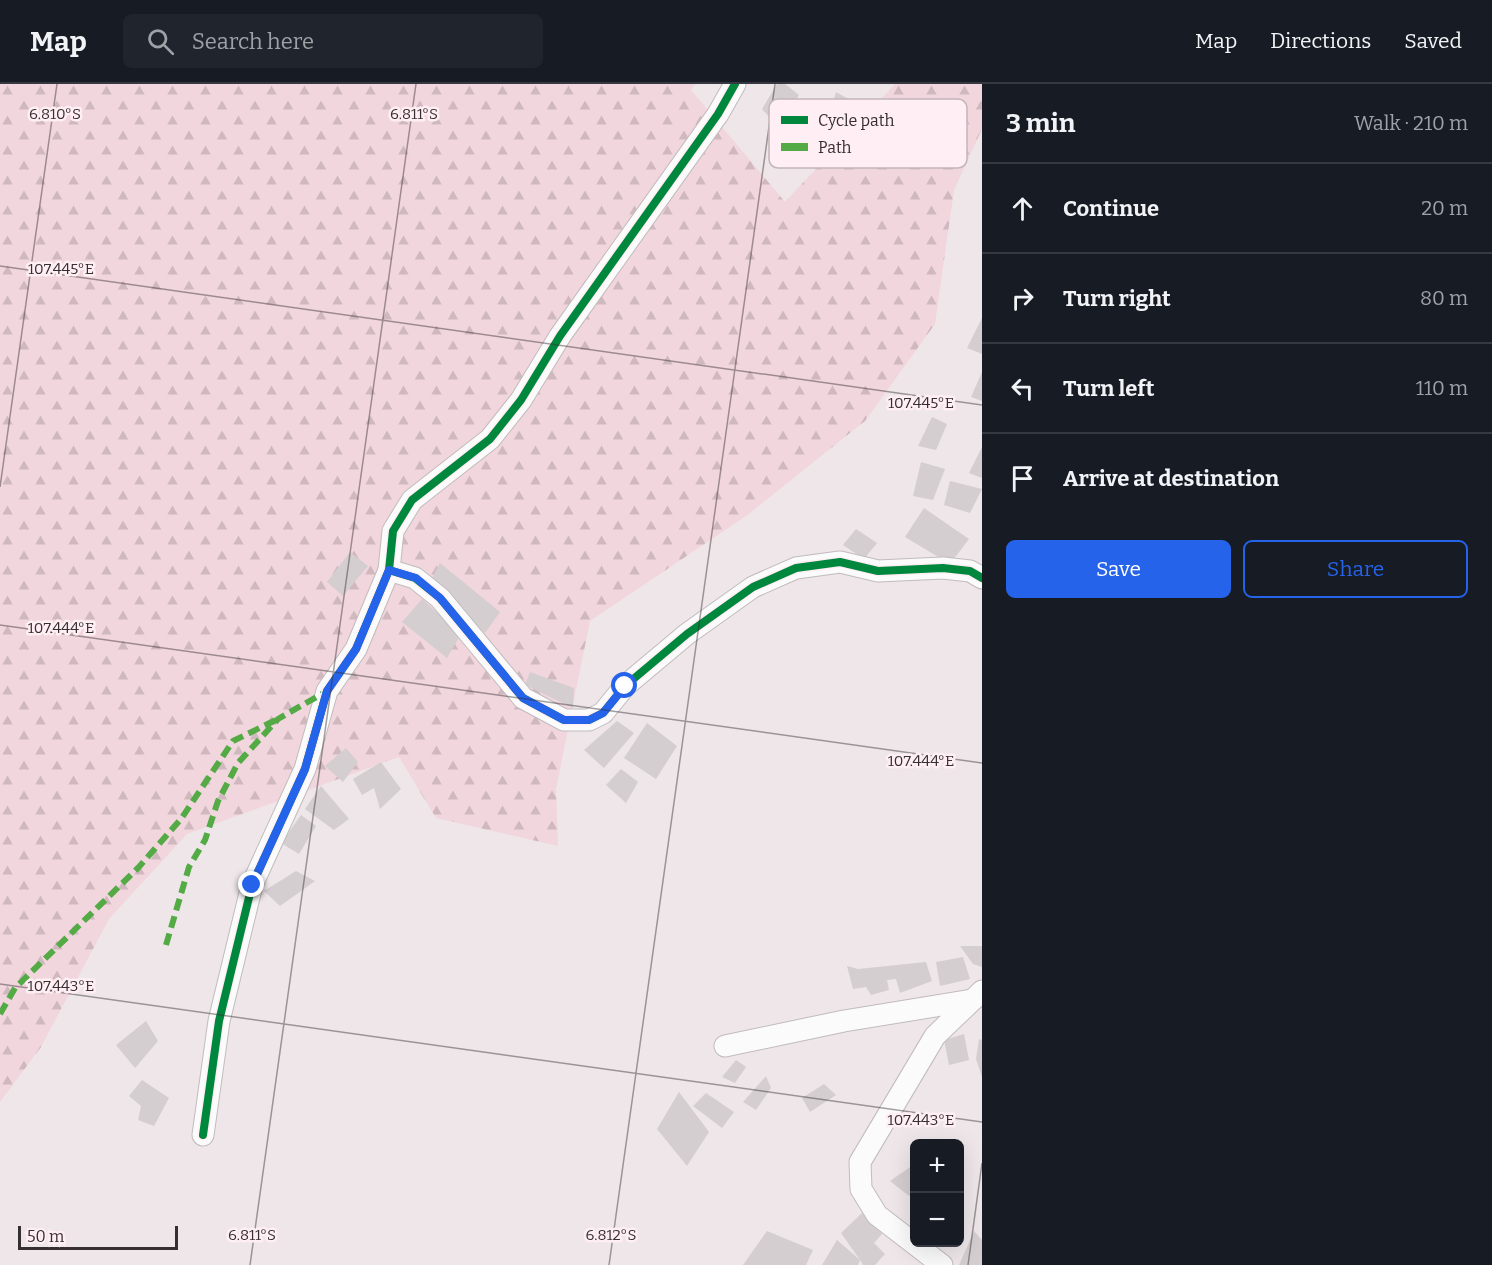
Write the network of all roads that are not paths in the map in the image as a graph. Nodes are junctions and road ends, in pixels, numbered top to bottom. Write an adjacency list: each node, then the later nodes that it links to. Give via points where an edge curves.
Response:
1 (735, 84): 2 (street, via 718,114 490,439 412,500 393,531)
2 (389, 570): 3 (street, via 416,578 440,598 523,698 564,720 589,720 603,713 625,686 687,634 753,587 796,567 840,562 878,571 943,568); 6 (street, via 356,649 327,691 305,769 252,885 219,1021)
3 (982, 578)
4 (977, 995): 5 (street); 7 (street, via 935,1036 860,1162 861,1190 877,1215)
5 (725, 1046)
6 (203, 1135)
7 (942, 1265)

